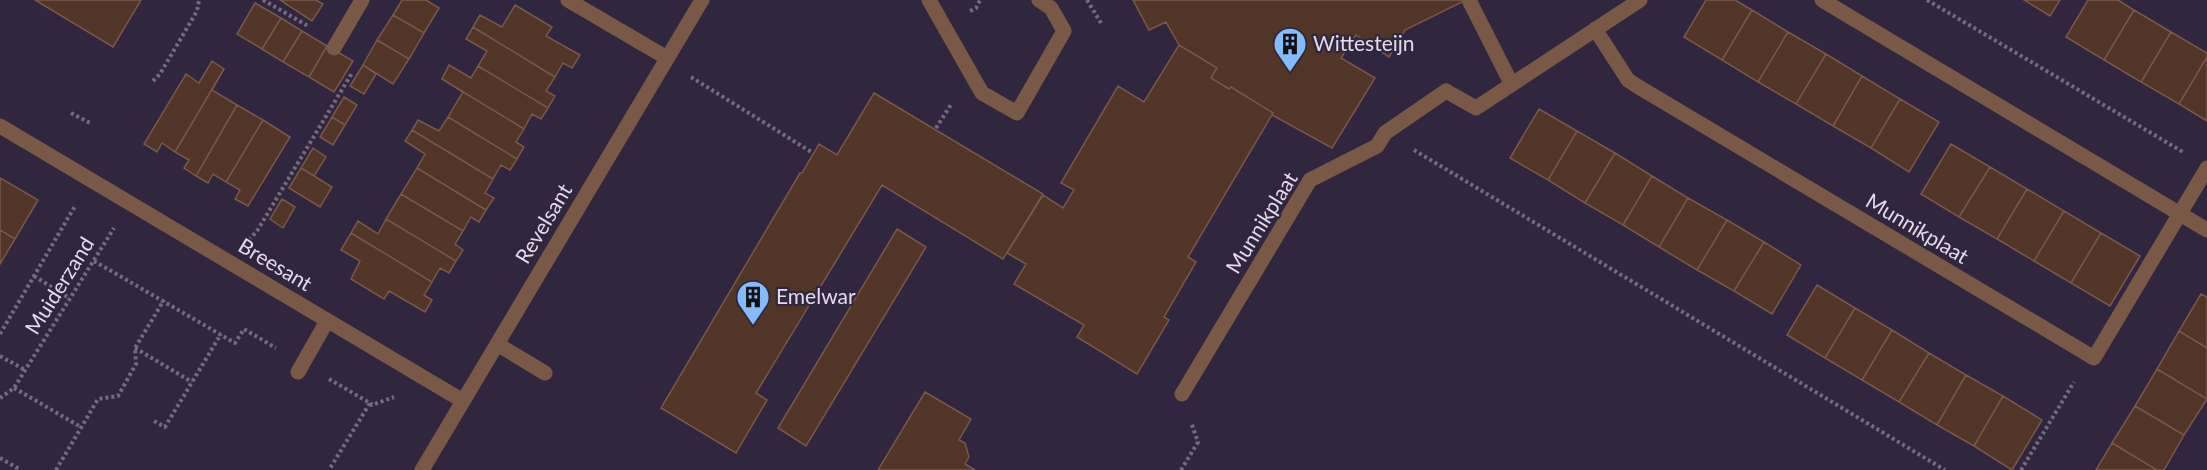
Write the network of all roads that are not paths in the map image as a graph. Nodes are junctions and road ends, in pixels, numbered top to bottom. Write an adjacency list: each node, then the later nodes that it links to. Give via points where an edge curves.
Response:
1 (362, 0): 10 (street)
2 (568, 0): 11 (street)
3 (702, 0): 11 (street, Revelsant)
4 (929, 0): 5 (street, via 982,93 1017,113 1064,31 1051,8)
5 (1039, 0)
6 (1468, 0): 12 (street)
7 (1640, 0): 9 (street, Munnikplaat)
8 (1822, 0): 15 (street)
9 (1595, 29): 12 (street, Munnikplaat); 15 (street, Munnikplaat, via 1628,80 1637,86 2094,358)
10 (334, 48)
11 (667, 58): 18 (street, Revelsant)
12 (1511, 83): 21 (street, Munnikplaat, via 1476,108 1446,91 1385,134 1377,146 1310,180)
13 (0, 126): 17 (street, Breesant)
14 (2207, 168): 15 (street, Munnikplaat)
15 (2180, 214): 16 (street)
16 (2207, 230)
17 (327, 321): 19 (street); 22 (street, Breesant)
18 (496, 344): 20 (street); 22 (street, Revelsant)
19 (300, 368)
20 (545, 373)
21 (1182, 394)
22 (463, 401): 23 (street, Revelsant)
23 (422, 470)

